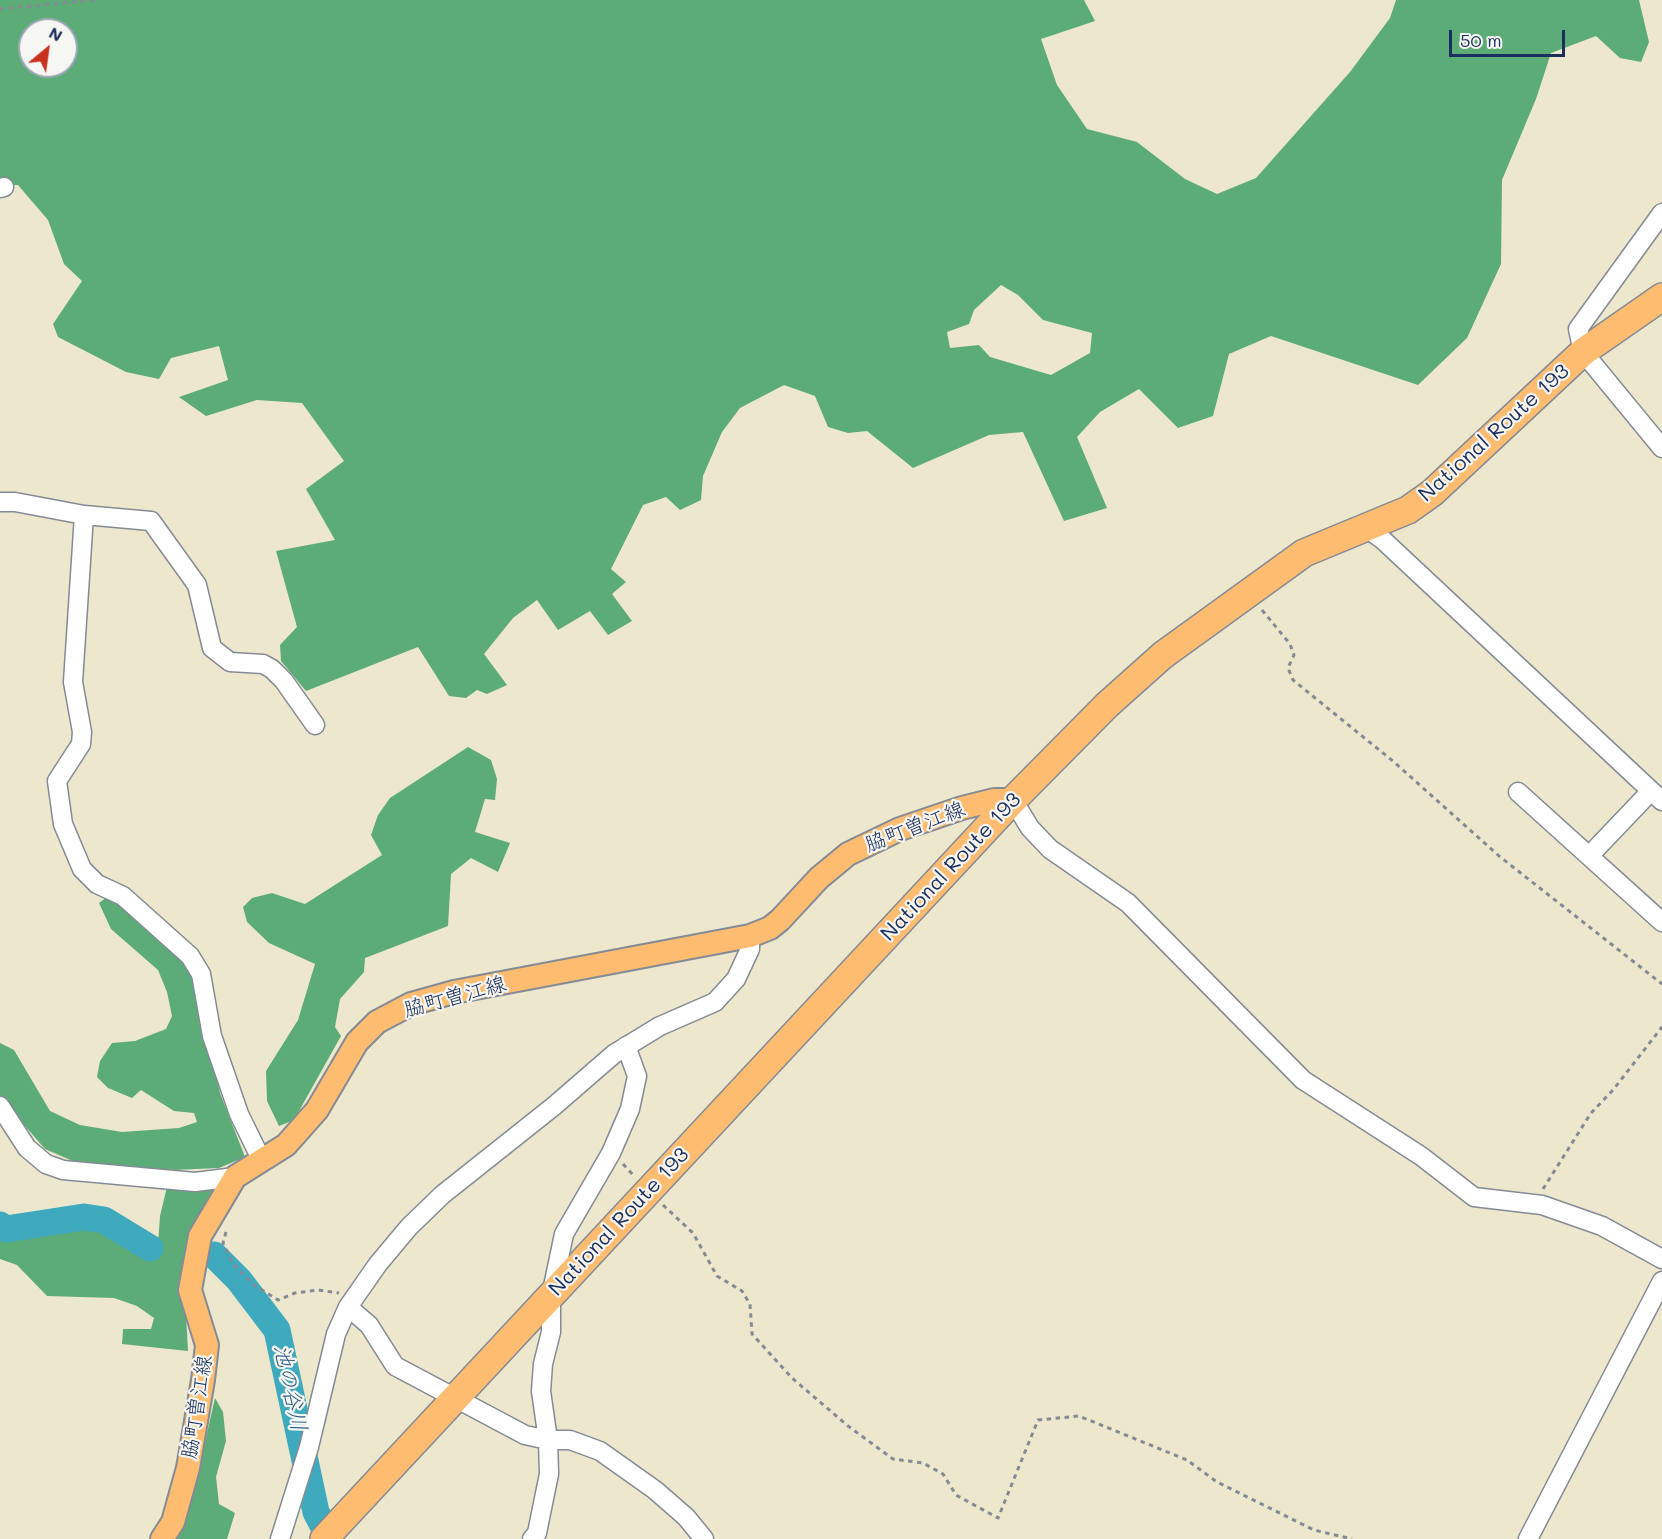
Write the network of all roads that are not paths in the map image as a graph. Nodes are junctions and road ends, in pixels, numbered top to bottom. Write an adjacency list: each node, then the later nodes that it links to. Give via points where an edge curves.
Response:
1 (1662, 213): 3 (street, via 1578,329)
2 (1662, 297): 3 (highway, National Route 193)
3 (1583, 352): 4 (street); 7 (highway, National Route 193, via 1432,493 1408,510)
4 (1662, 448)
5 (0, 502): 6 (street)
6 (84, 515): 8 (street, via 151,521 197,585 212,648 230,662 263,664 272,669); 17 (street, via 73,682 82,732 81,744 57,781 63,824 82,869 98,884 123,896 190,956 201,974 212,1036 239,1114)
7 (1365, 527): 10 (street); 11 (highway, National Route 193, via 1304,553 1155,662)
8 (315, 725)
9 (1518, 792): 12 (street)
10 (1659, 798): 12 (street)
11 (1013, 800): 14 (main road, 脇町曽江線, via 994,800 963,808 900,829 848,854 780,920); 19 (street, via 1029,828 1050,849 1128,903 1303,1080 1420,1156 1474,1197 1542,1205 1602,1226); 21 (highway, National Route 193)
12 (1589, 856): 13 (street)
13 (1662, 922)
14 (750, 936): 15 (street, via 750,949 736,979 715,1002); 17 (main road, 脇町曽江線, via 534,976 411,1004 377,1022 357,1042 317,1110 286,1145)
15 (626, 1046): 21 (street, via 637,1076 630,1109 611,1152 564,1234); 22 (street, via 442,1195 409,1227)
16 (0, 1106): 18 (street, via 27,1148 46,1164 63,1170 195,1182)
17 (262, 1161): 18 (main road, 脇町曽江線)
18 (235, 1177): 26 (main road, 脇町曽江線, via 200,1236 190,1290 207,1345 203,1380 188,1468 173,1522)
19 (1662, 1259)
20 (1662, 1281): 30 (street)
21 (551, 1296): 23 (highway, National Route 193); 24 (street, via 551,1332 541,1391)
22 (352, 1302): 23 (street, via 396,1366); 27 (street, via 336,1334 309,1447)
23 (455, 1400): 24 (street, via 525,1435); 25 (highway, National Route 193)
24 (548, 1440): 28 (street, via 549,1474 537,1533); 29 (street, via 570,1440 600,1451 686,1516)
25 (335, 1533)
26 (162, 1539)
27 (280, 1539)
28 (532, 1539)
29 (704, 1539)
30 (1528, 1539)

